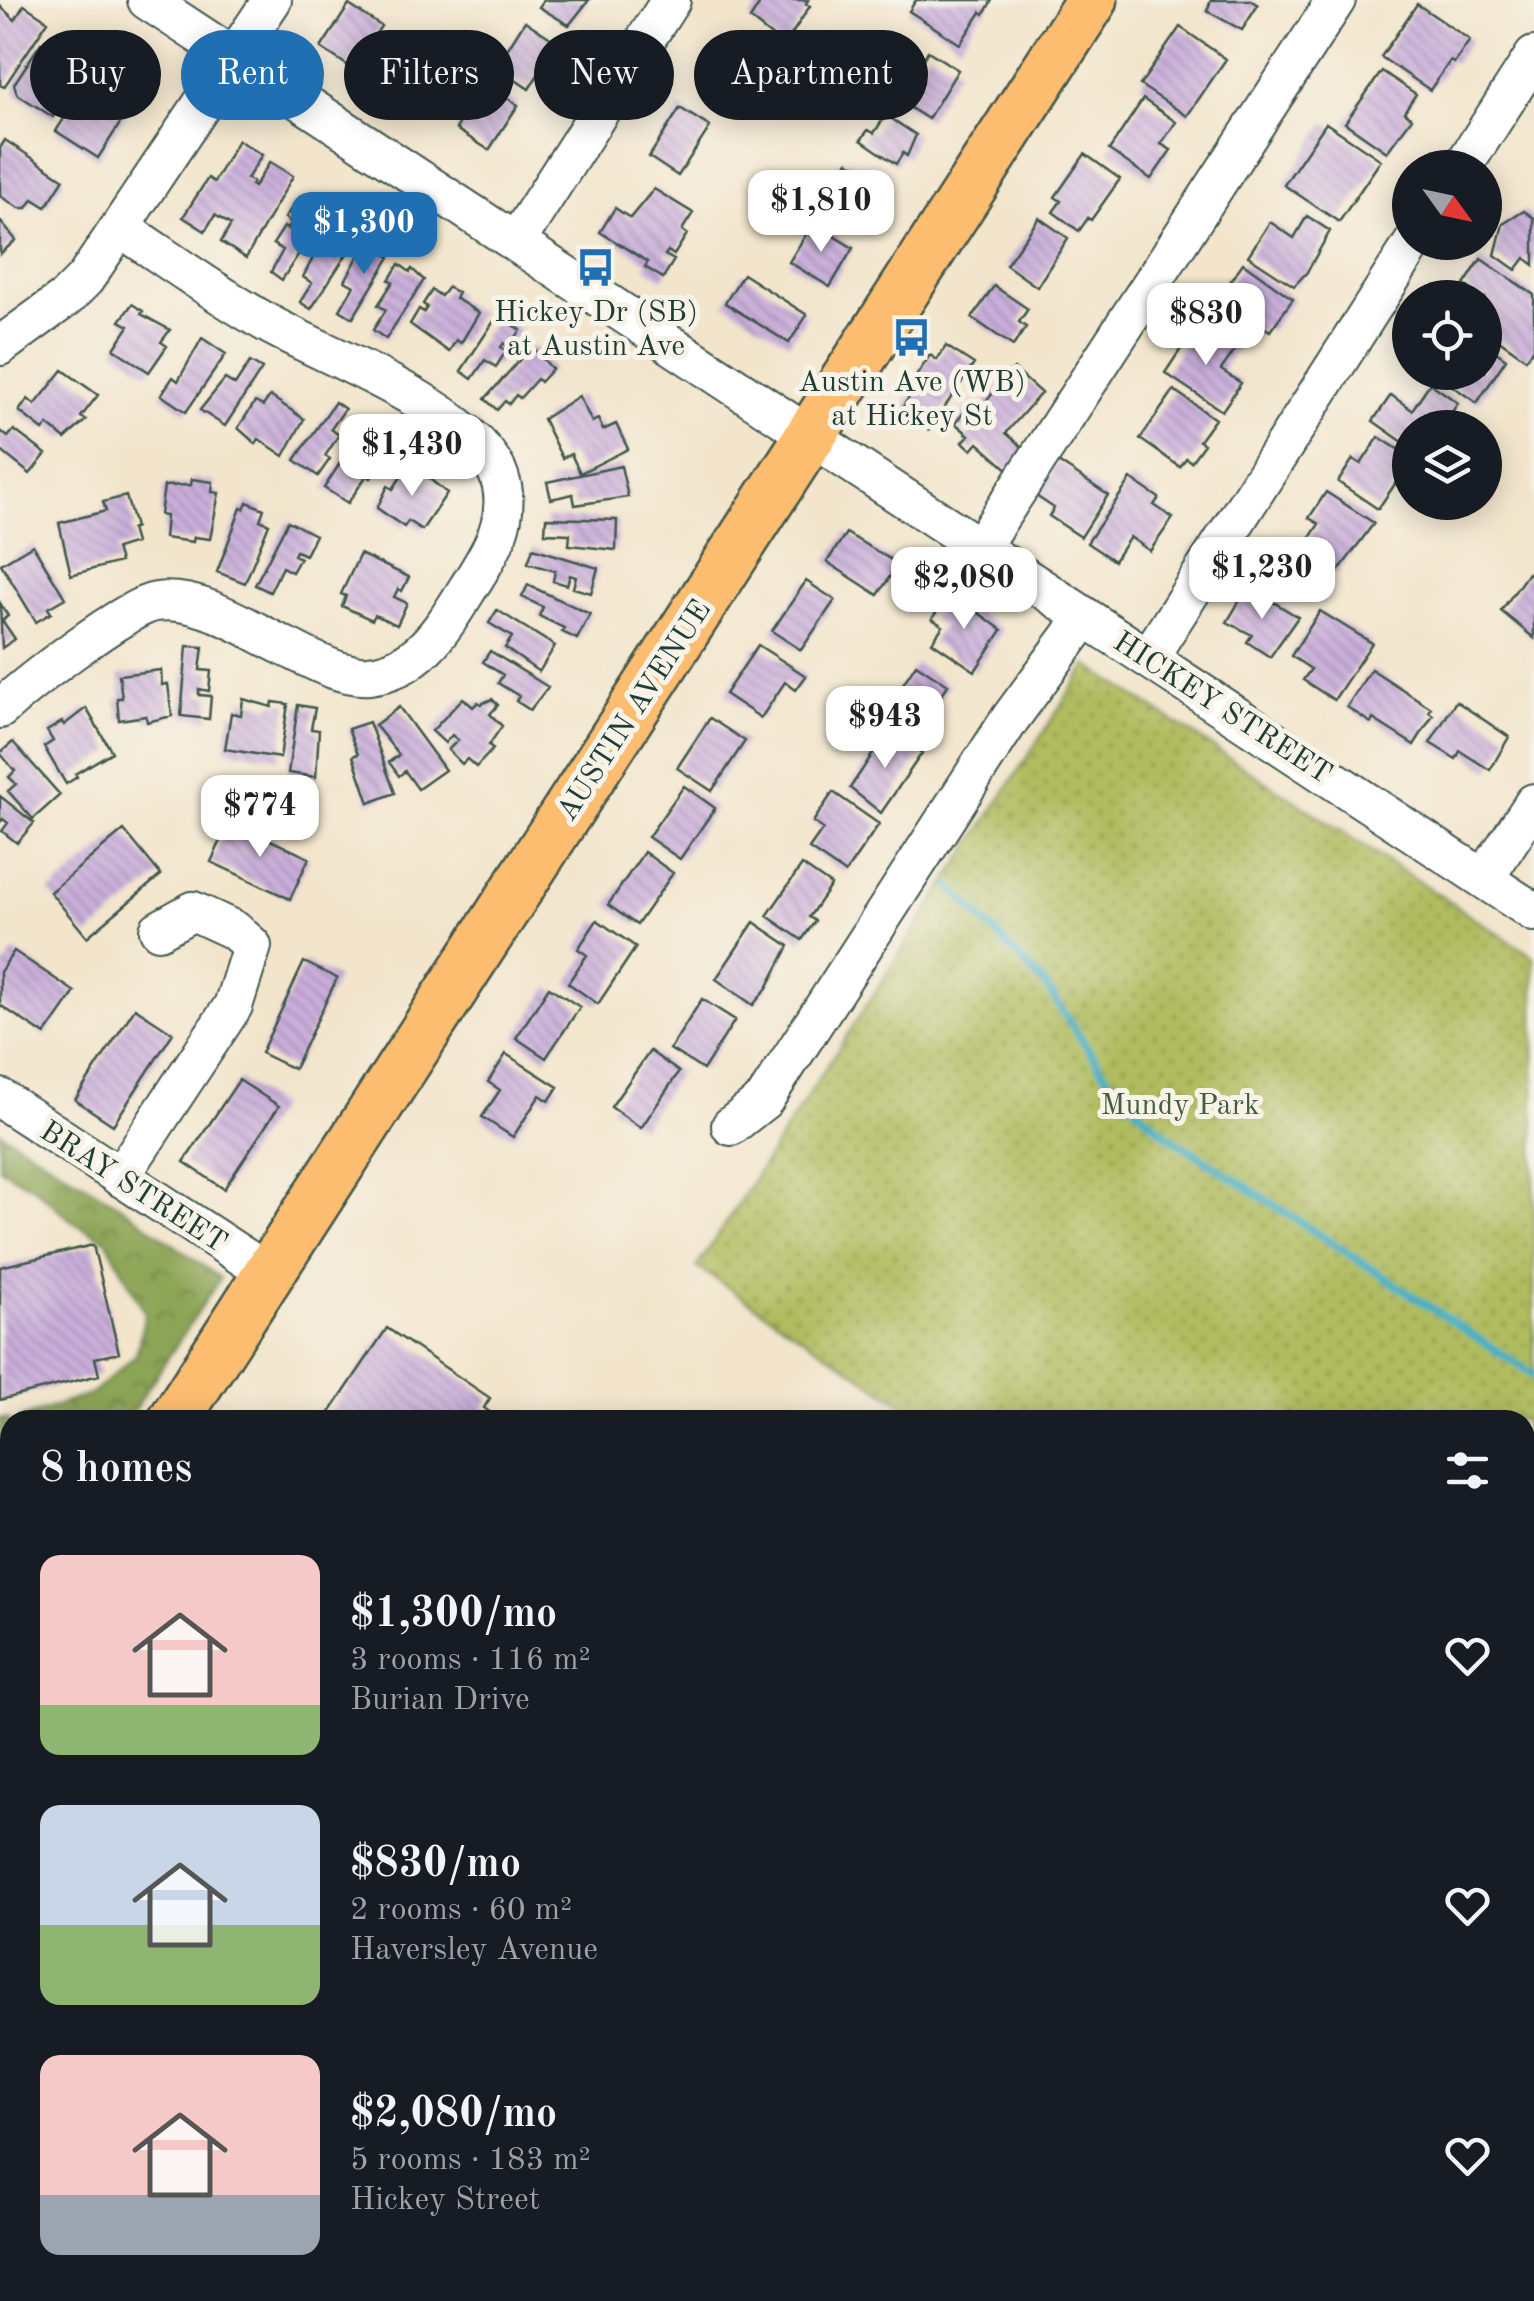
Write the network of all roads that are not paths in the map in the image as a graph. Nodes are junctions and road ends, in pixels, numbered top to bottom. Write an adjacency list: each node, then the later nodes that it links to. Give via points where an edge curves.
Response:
1 (147, 0): 6 (street, HICKEY STREET)
2 (272, 0): 7 (street)
3 (671, 0): 13 (street)
4 (1092, 0): 16 (main road, AUSTIN AVENUE)
5 (1336, 0): 17 (street)
6 (194, 30)
7 (253, 30)
8 (1534, 56): 11 (street)
9 (324, 114): 13 (street, HICKEY STREET)
10 (193, 120): 12 (street)
11 (1474, 150)
12 (120, 228): 15 (street, via 68,296); 20 (street, via 266,322 395,388 472,439 499,476 501,521 438,636 387,671 352,674 206,609 156,602 110,626)
13 (517, 240): 16 (street, HICKEY STREET)
14 (1402, 260): 19 (street)
15 (0, 346)
16 (812, 436): 17 (street, HICKEY STREET); 28 (main road, AUSTIN AVENUE)
17 (978, 549): 18 (street, HICKEY STREET)
18 (1085, 617): 19 (street, HICKEY STREET); 26 (street, via 1010,719 764,1100)
19 (1148, 657): 22 (street, HICKEY STREET)
20 (0, 709)
21 (1534, 803): 22 (street)
22 (1484, 878): 23 (street, HICKEY STREET)
23 (1534, 912)
24 (159, 930): 27 (street, via 193,912 252,946 233,1006)
25 (0, 1098): 27 (street, BRAY STREET)
26 (731, 1126)
27 (120, 1178): 28 (street, BRAY STREET)
28 (268, 1273): 29 (main road, AUSTIN AVENUE)
29 (180, 1410)

